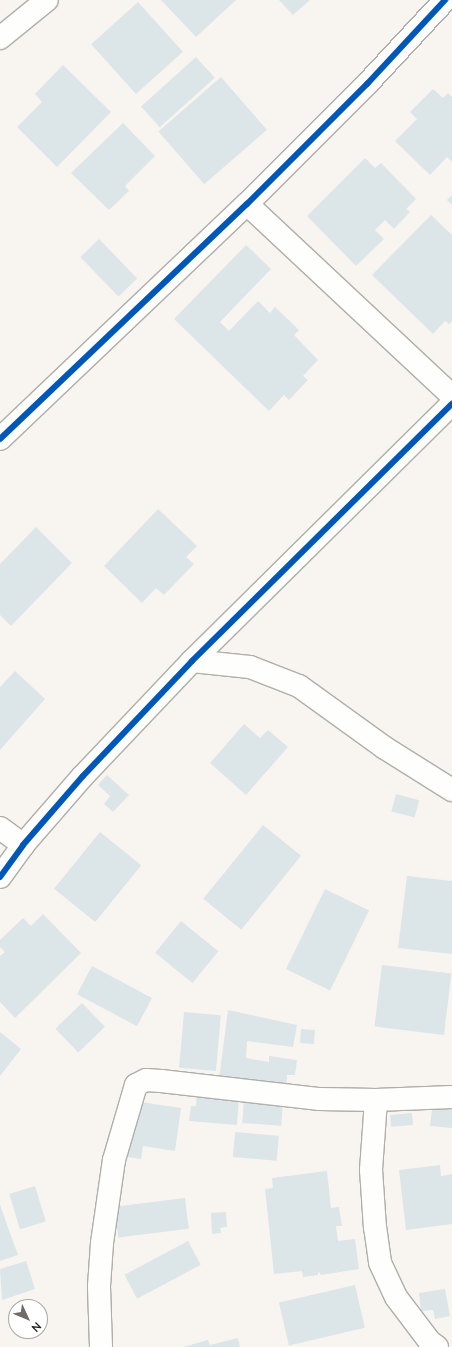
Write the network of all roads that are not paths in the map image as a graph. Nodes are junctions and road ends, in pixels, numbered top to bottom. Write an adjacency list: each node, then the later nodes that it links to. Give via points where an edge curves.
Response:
1 (47, 0): 3 (street)
2 (445, 0): 4 (street, via 367,84)
3 (0, 38)
4 (247, 204): 5 (street); 7 (street)
5 (452, 396)
6 (452, 404): 8 (street)
7 (0, 440)
8 (192, 662): 9 (street, via 250,667 299,686 385,748); 11 (street, via 83,776)
9 (452, 790)
10 (0, 828): 11 (street)
11 (23, 845): 12 (street)
12 (0, 877)
13 (452, 1097): 14 (street)
14 (376, 1100): 15 (street, via 320,1099 146,1080 136,1085 114,1160 102,1243 99,1286); 16 (street, via 371,1170 380,1262 396,1297 430,1342)
15 (101, 1347)
16 (437, 1347)

